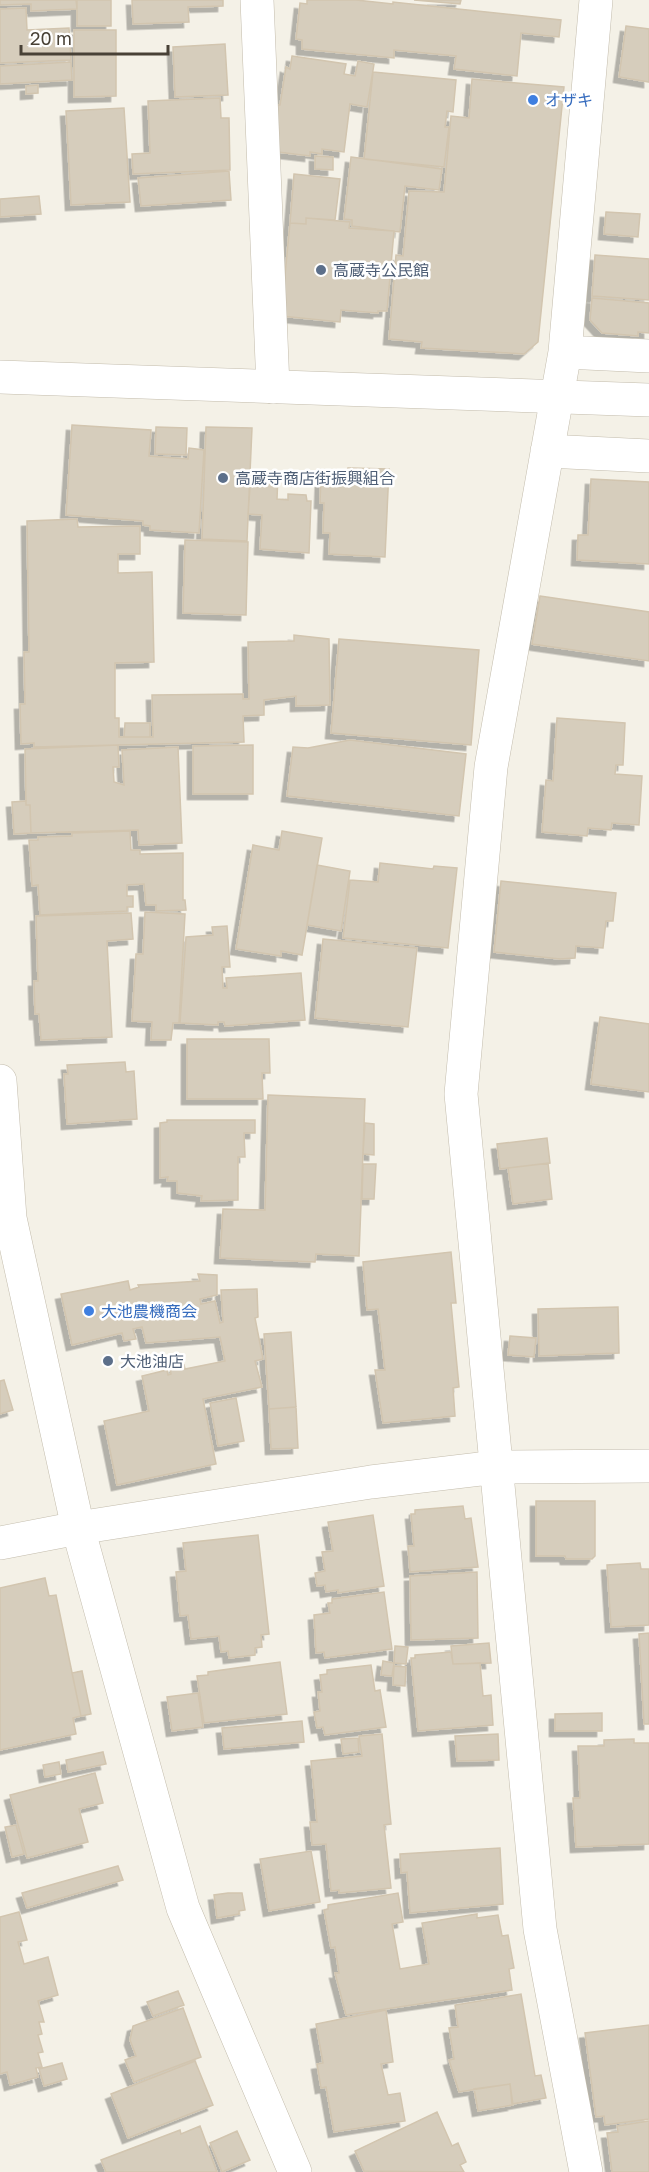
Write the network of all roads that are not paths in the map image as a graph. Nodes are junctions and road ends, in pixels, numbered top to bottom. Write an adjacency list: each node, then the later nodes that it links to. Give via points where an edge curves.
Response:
1 (257, 0): 6 (street)
2 (596, 0): 3 (street)
3 (565, 352): 4 (street); 7 (street)
4 (649, 356)
5 (0, 377): 6 (street)
6 (273, 387): 7 (street)
7 (556, 396): 8 (street); 9 (street)
8 (649, 400)
9 (547, 450): 10 (street); 13 (street, via 491,767 461,1094)
10 (649, 456)
11 (0, 1081): 14 (street, via 10,1218)
12 (649, 1466): 13 (street)
13 (497, 1467): 14 (street, via 371,1482); 17 (street, via 540,1929)
14 (78, 1528): 15 (street); 16 (street, via 183,1908)
15 (0, 1543)
16 (295, 2172)
17 (586, 2172)

